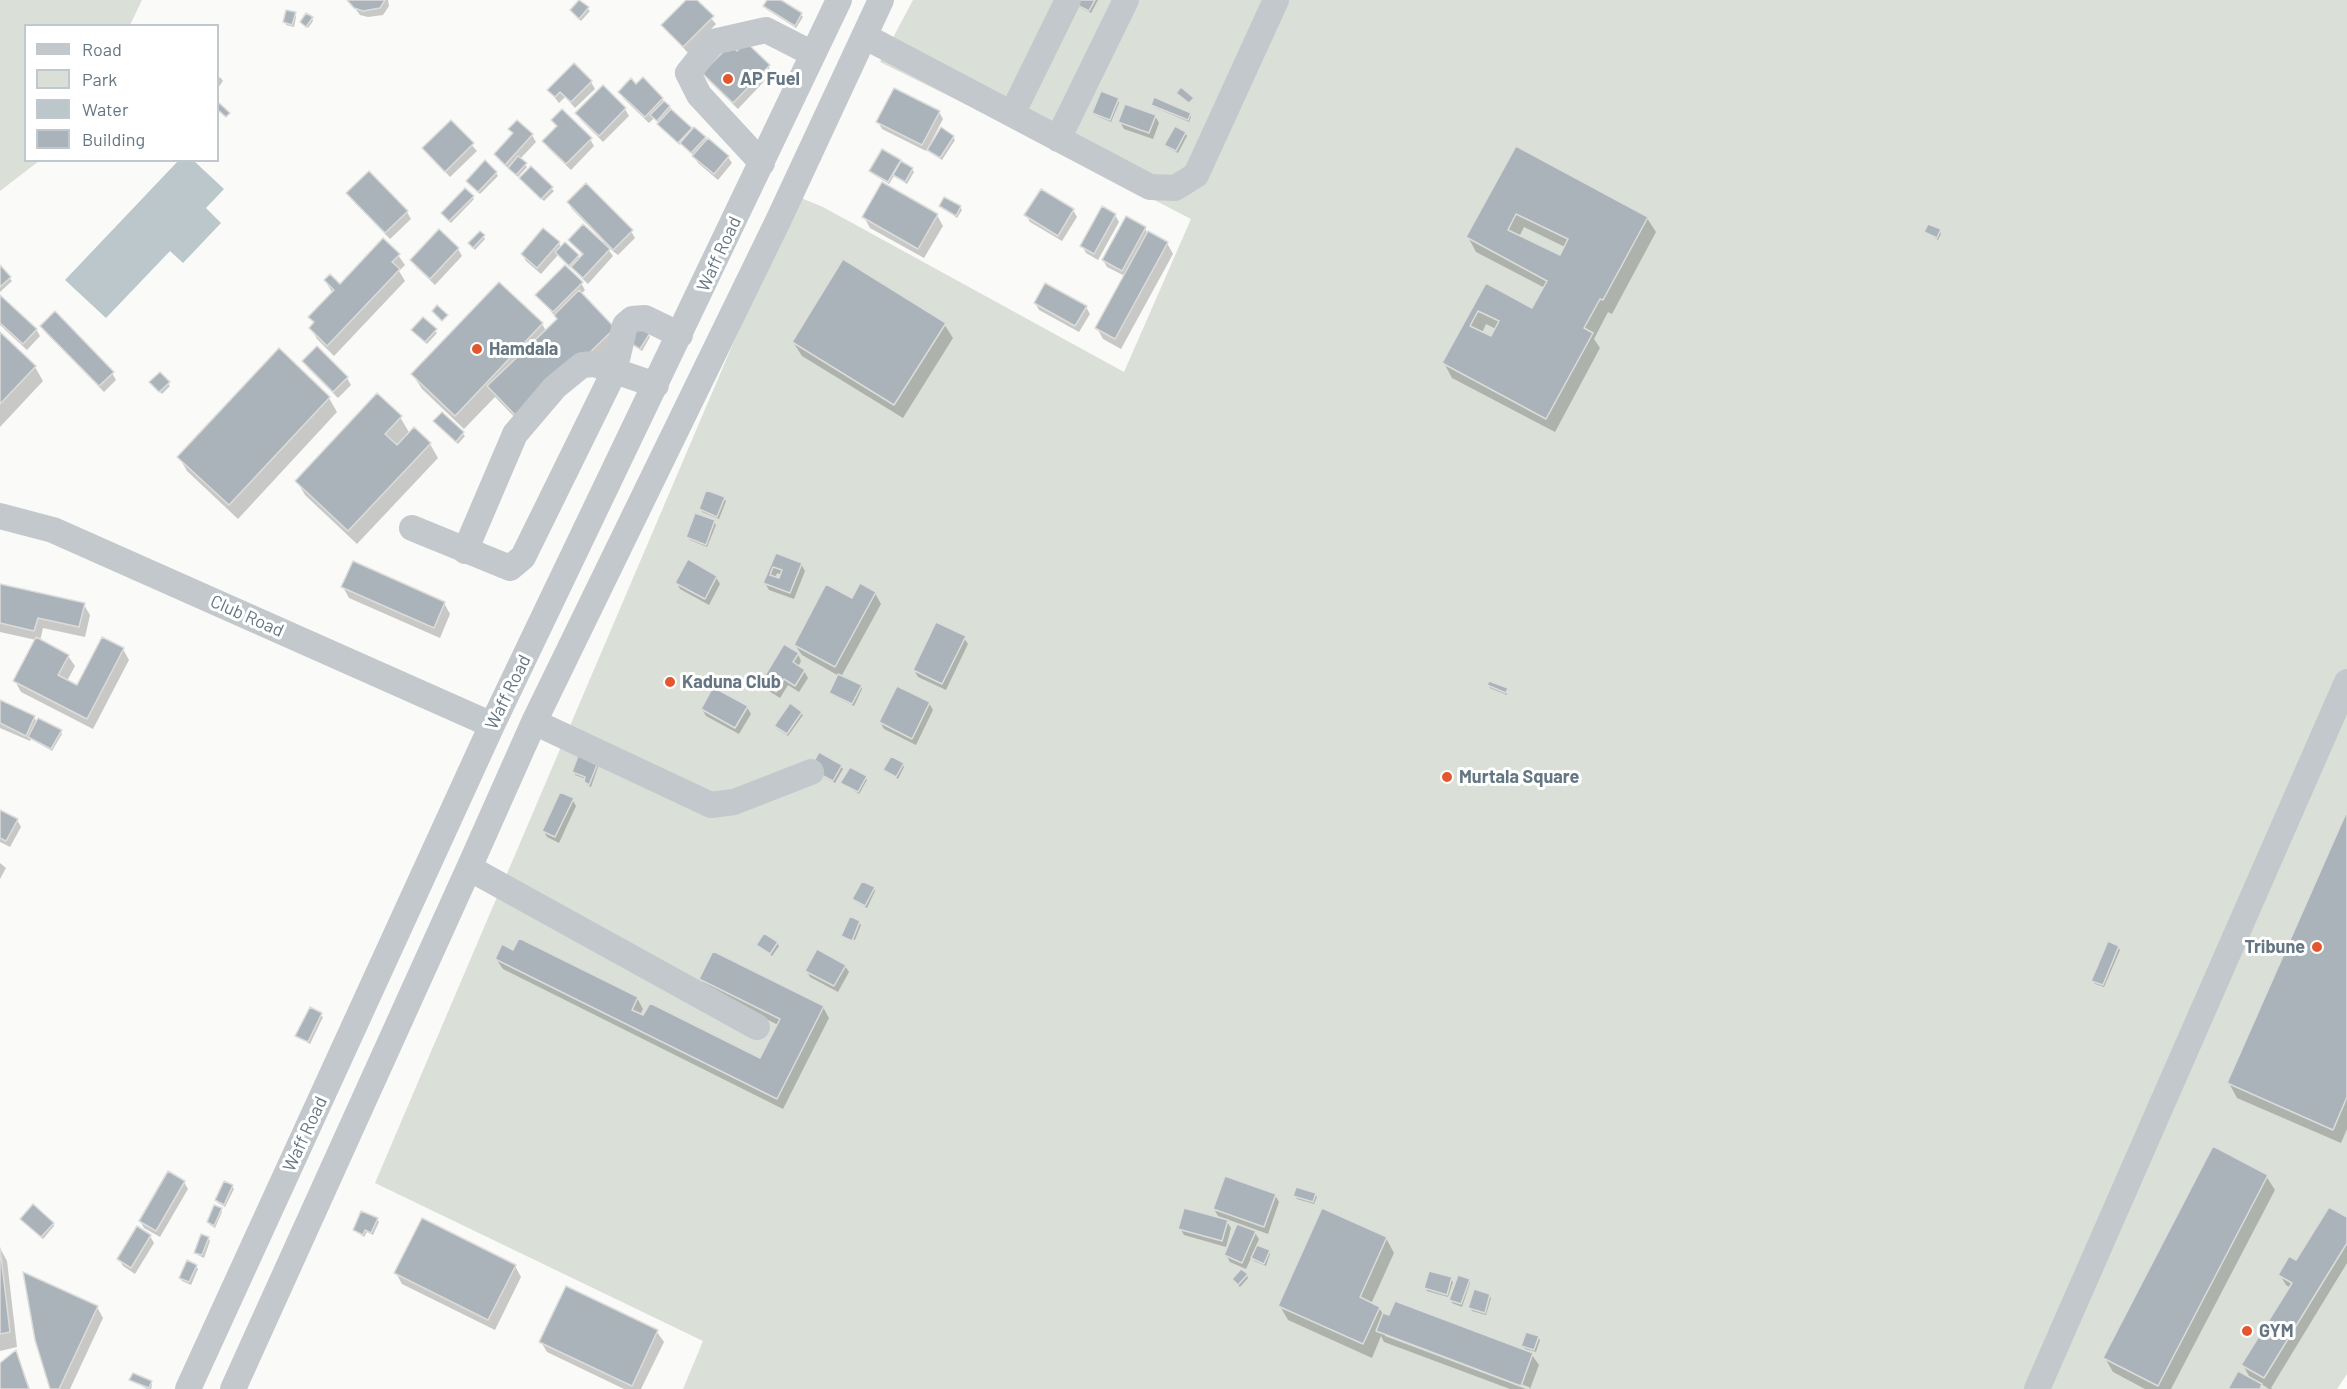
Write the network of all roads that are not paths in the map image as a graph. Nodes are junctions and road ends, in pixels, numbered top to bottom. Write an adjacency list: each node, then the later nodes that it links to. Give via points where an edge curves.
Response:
1 (839, 0): 7 (street, Waff Road)
2 (881, 0): 6 (street, Waff Road)
3 (1068, 0): 8 (street)
4 (1126, 0): 9 (street)
5 (1276, 0): 9 (street, via 1196,175 1175,188 1150,187)
6 (864, 36): 8 (street); 18 (street, Waff Road)
7 (813, 54): 10 (street, Waff Road); 10 (street, via 766,30 713,42 688,73 699,95)
8 (1012, 114): 9 (street)
9 (1058, 139)
10 (762, 163): 11 (street, Waff Road)
11 (680, 335): 12 (street, via 645,318 633,319 626,325); 13 (street, Waff Road)
12 (614, 372): 13 (street); 16 (street, via 594,364 582,365 555,387 525,421 515,434); 16 (street, via 523,557 510,568)
13 (656, 385): 19 (street, Waff Road)
14 (0, 516): 19 (street, Club Road, via 53,530)
15 (412, 528): 16 (street)
16 (465, 550)
17 (2347, 682): 25 (street)
18 (534, 722): 20 (street, via 711,805 734,802); 21 (street, Waff Road)
19 (492, 725): 23 (street, Waff Road)
20 (811, 772)
21 (470, 868): 22 (street); 24 (street, Waff Road)
22 (757, 1027)
23 (188, 1389)
24 (233, 1389)
25 (2037, 1389)

